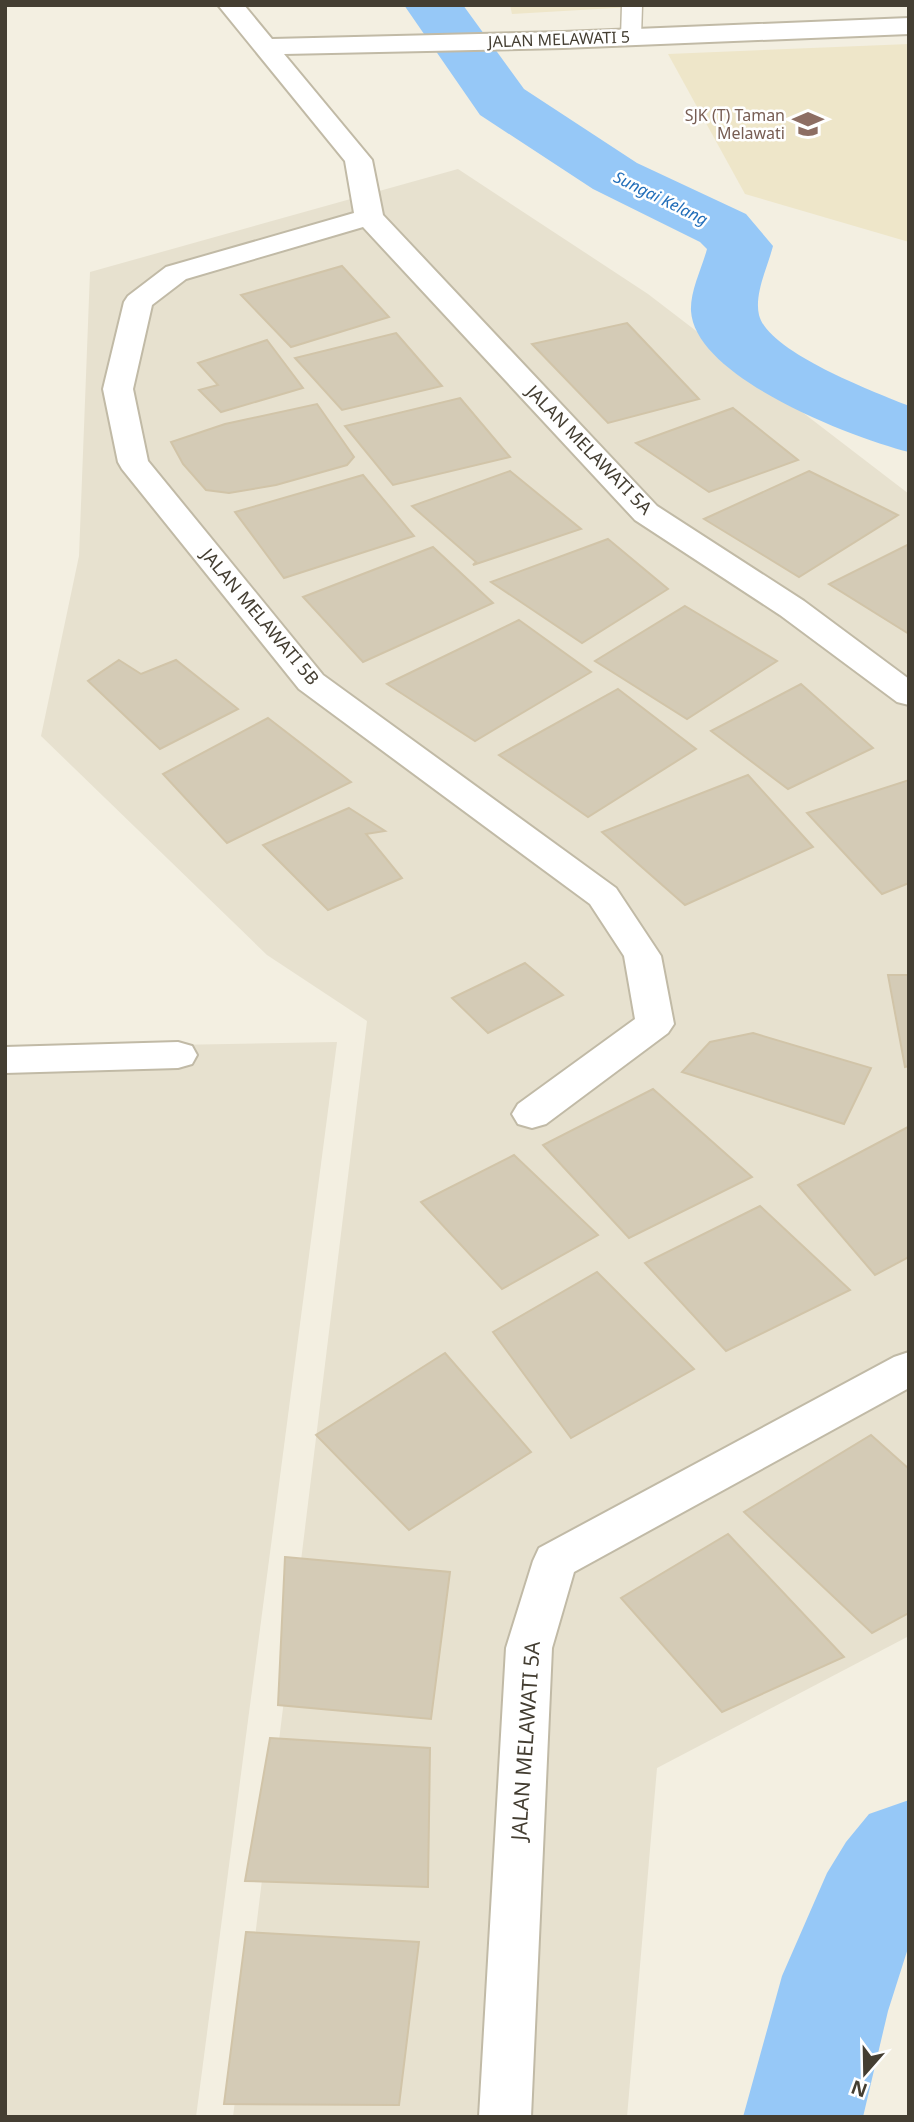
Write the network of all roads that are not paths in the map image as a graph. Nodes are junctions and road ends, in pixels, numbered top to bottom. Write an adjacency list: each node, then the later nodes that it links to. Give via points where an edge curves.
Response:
1 (230, 5): 5 (street)
2 (632, 5): 4 (lane)
3 (909, 26): 4 (street, JALAN MELAWATI 5)
4 (631, 37): 5 (street, JALAN MELAWATI 5)
5 (263, 47): 6 (street, via 358,160)
6 (369, 217): 7 (street, JALAN MELAWATI 5A, via 646,513 792,608); 10 (street, JALAN MELAWATI 5B, via 176,273 138,302 118,389 133,462 311,682 603,896 642,956 655,1024)
7 (909, 695)
8 (177, 1055): 9 (street)
9 (5, 1060)
10 (532, 1114)
11 (909, 1368): 12 (street, JALAN MELAWATI 5A, via 555,1561 529,1648)
12 (505, 2117)

